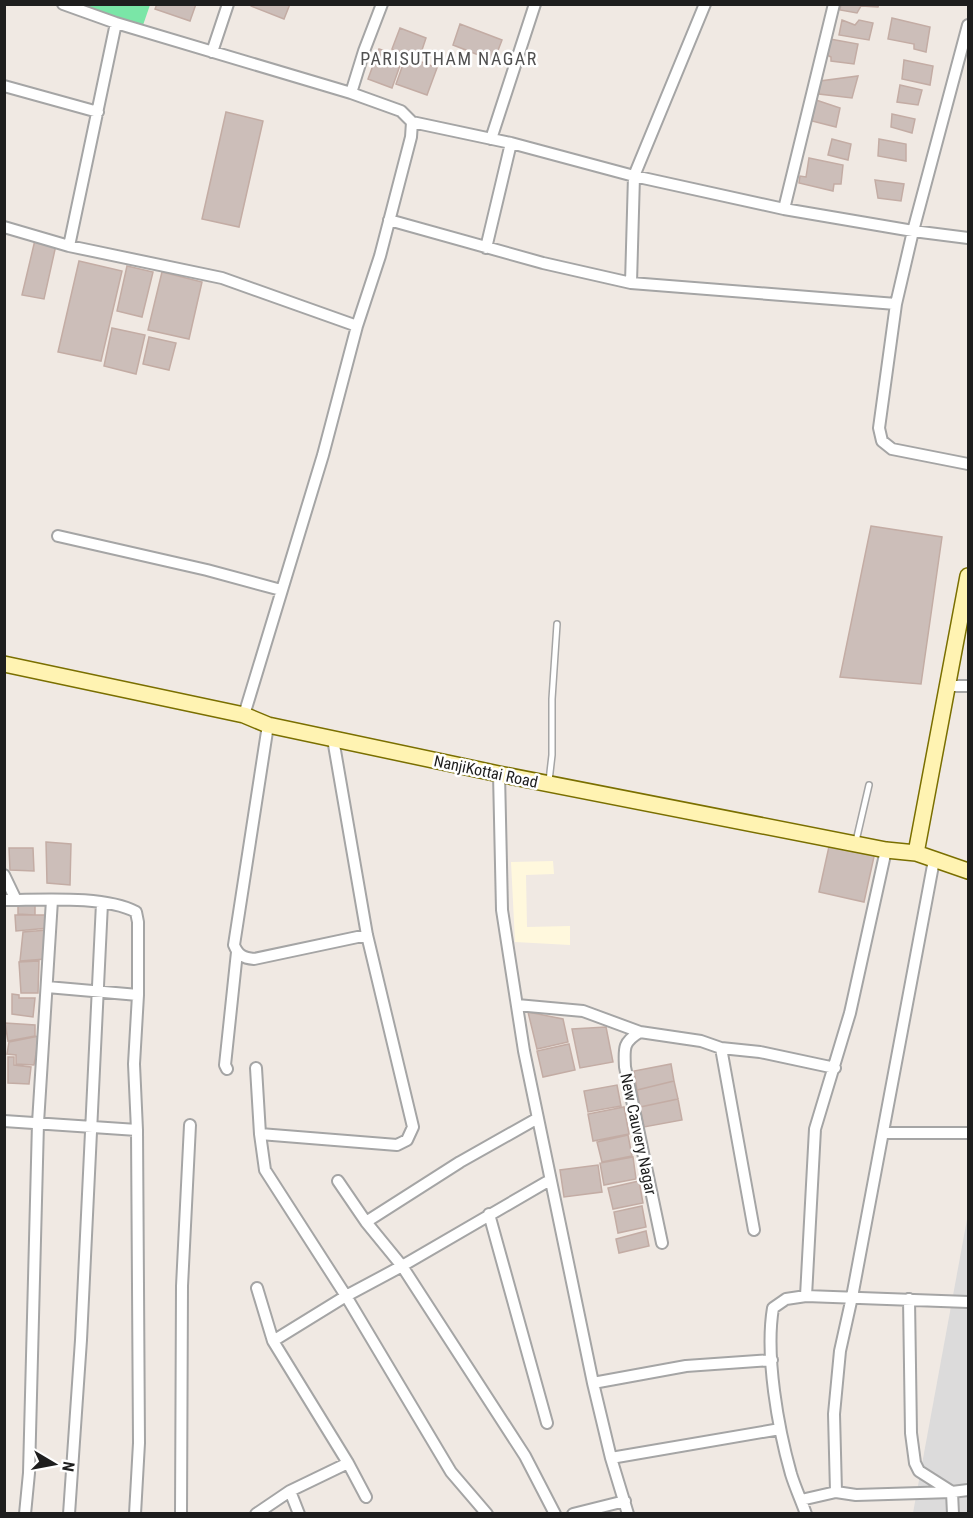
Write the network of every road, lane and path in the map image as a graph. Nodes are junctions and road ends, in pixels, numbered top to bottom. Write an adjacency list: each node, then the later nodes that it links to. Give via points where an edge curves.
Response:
1 (63, 4): 7 (street)
2 (228, 4): 9 (street)
3 (382, 4): 11 (street)
4 (535, 4): 14 (street)
5 (705, 4): 16 (street)
6 (834, 4): 17 (street)
7 (116, 23): 9 (street); 12 (street)
8 (969, 25): 20 (street)
9 (212, 52): 11 (street)
10 (4, 86): 12 (street)
11 (351, 93): 13 (street, via 401,111)
12 (98, 112): 22 (street)
13 (412, 122): 14 (street); 18 (street)
14 (490, 139): 15 (street)
15 (511, 143): 16 (street); 23 (street)
16 (634, 176): 17 (street); 24 (street)
17 (784, 209): 20 (street)
18 (389, 220): 23 (street); 26 (street)
19 (4, 227): 22 (street)
20 (913, 231): 21 (street); 25 (street)
21 (969, 238)
22 (69, 246): 26 (street, via 222,278)
23 (486, 248): 24 (street)
24 (631, 283): 25 (street)
25 (896, 304): 27 (street, via 879,428 882,441 892,449)
26 (357, 326): 30 (street, via 323,455)
27 (969, 464)
28 (58, 536): 30 (street)
29 (969, 576): 33 (main road)
30 (281, 590): 35 (street)
31 (556, 624): 39 (lane)
32 (4, 664): 35 (main road, NanjiKottai Road)
33 (948, 686): 34 (street); 43 (main road)
34 (969, 686)
35 (244, 715): 36 (main road, NanjiKottai Road)
36 (268, 725): 37 (main road, NanjiKottai Road); 51 (street, via 234,945)
37 (333, 739): 38 (main road, NanjiKottai Road); 50 (street)
38 (499, 774): 39 (main road, NanjiKottai Road); 55 (street, via 502,910)
39 (549, 784): 41 (main road, NanjiKottai Road)
40 (869, 785): 41 (lane)
41 (856, 844): 42 (main road, NanjiKottai Road)
42 (886, 850): 43 (main road, NanjiKottai Road); 59 (street)
43 (916, 853): 44 (main road, NanjiKottai Road)
44 (934, 860): 45 (main road, NanjiKottai Road); 67 (street)
45 (969, 871)
46 (4, 875): 47 (street)
47 (10, 900): 48 (street)
48 (52, 900): 49 (street); 52 (street)
49 (102, 903): 53 (street); 54 (street, via 123,905 135,912)
50 (367, 935): 51 (street, via 254,958); 69 (street, via 413,1127 407,1140 397,1145)
51 (237, 952): 60 (street)
52 (47, 987): 53 (street); 63 (street)
53 (98, 991): 54 (street); 65 (street)
54 (138, 995): 66 (street, via 134,1064)
55 (517, 1005): 56 (street, via 583,1011); 61 (street)
56 (640, 1032): 57 (street); 75 (street, New Cauvery Nagar, via 629,1039 624,1051 625,1067)
57 (721, 1048): 59 (street); 74 (street)
58 (256, 1068): 69 (street)
59 (835, 1068): 79 (street, via 815,1129)
60 (227, 1069)
61 (537, 1118): 70 (street); 73 (street)
62 (4, 1121): 63 (street)
63 (38, 1123): 65 (street); 97 (street)
64 (190, 1125): 100 (street, via 182,1286)
65 (91, 1128): 66 (street); 98 (street)
66 (137, 1130): 99 (street, via 139,1443)
67 (884, 1133): 68 (street); 80 (street)
68 (969, 1133)
69 (260, 1134): 78 (street, via 265,1170)
70 (550, 1180): 72 (street); 85 (street)
71 (338, 1181): 73 (street)
72 (489, 1214): 76 (street); 86 (street)
73 (366, 1222): 76 (street)
74 (754, 1230)
75 (662, 1243)
76 (402, 1266): 78 (street); 104 (street, via 525,1456)
77 (257, 1288): 83 (street)
78 (346, 1296): 83 (street); 103 (street, via 451,1472)
79 (806, 1296): 80 (street); 84 (street, via 786,1299 774,1308 770,1329)
80 (852, 1298): 81 (street); 92 (street, via 840,1351 834,1414)
81 (910, 1299): 82 (street); 93 (street, via 911,1433 915,1462 919,1471)
82 (969, 1302)
83 (273, 1341): 89 (street)
84 (772, 1360): 85 (street, via 686,1366); 87 (street)
85 (593, 1383): 88 (street)
86 (547, 1423)
87 (780, 1430): 88 (street); 95 (street)
88 (611, 1458): 96 (street)
89 (348, 1463): 91 (street); 94 (street)
90 (969, 1490): 93 (street)
91 (290, 1491): 101 (street); 102 (street)
92 (836, 1492): 93 (street); 95 (street)
93 (952, 1492): 108 (street)
94 (366, 1497)
95 (801, 1500): 107 (street)
96 (625, 1501): 105 (street); 106 (street)
97 (25, 1514)
98 (69, 1514)
99 (135, 1514)
100 (181, 1514)
101 (255, 1514)
102 (299, 1514)
103 (487, 1514)
104 (555, 1514)
105 (573, 1514)
106 (628, 1514)
107 (806, 1514)
108 (953, 1514)

